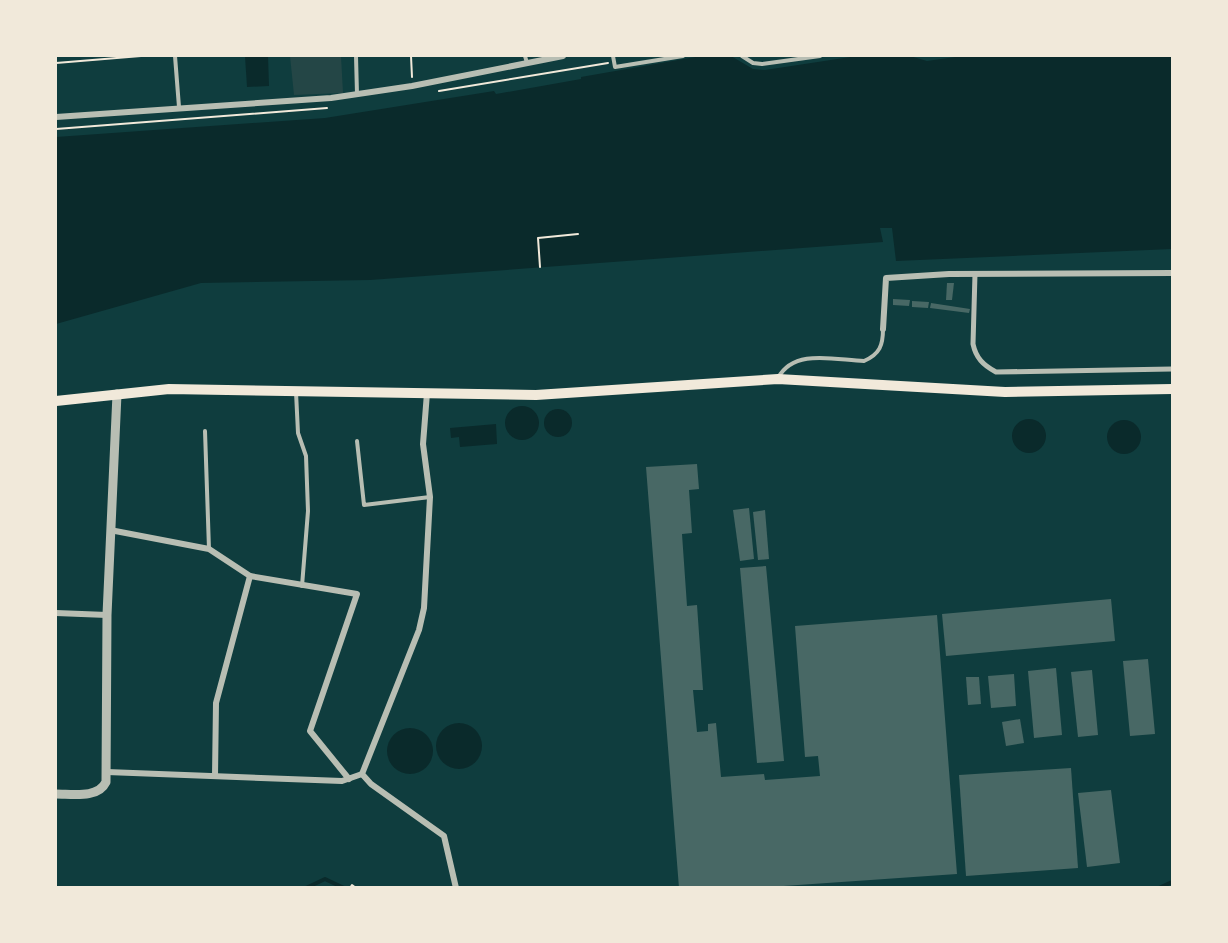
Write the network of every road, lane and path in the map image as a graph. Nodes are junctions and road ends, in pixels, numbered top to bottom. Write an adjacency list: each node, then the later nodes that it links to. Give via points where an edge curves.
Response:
1 (141, 56): 11 (path)
2 (175, 56): 15 (lane)
3 (356, 56): 14 (lane)
4 (411, 56): 13 (path)
5 (525, 56): 12 (lane)
6 (562, 56): 12 (street)
7 (613, 56): 8 (lane, via 615,67)
8 (683, 56)
9 (742, 56): 10 (lane, via 762,64)
10 (820, 56)
11 (56, 63)
12 (527, 63): 13 (street)
13 (412, 86): 14 (street)
14 (357, 94): 15 (street)
15 (179, 107): 16 (street)
16 (56, 117)
17 (579, 234): 18 (path, via 538,238)
18 (540, 267)
19 (1173, 273): 20 (street)
20 (975, 274): 21 (street, via 886,278); 22 (street, via 975,354 984,366 996,372)
21 (883, 329): 23 (lane, via 880,349 872,358 800,358 788,364)
22 (1173, 369)
23 (778, 379): 24 (main road, via 1005,392); 27 (main road, via 536,395)
24 (1173, 389)
25 (296, 391): 26 (main road, via 169,389); 27 (main road); 35 (lane, via 298,433 306,456 308,511)
26 (117, 393): 28 (main road); 32 (street)
27 (427, 393): 31 (street, via 423,444)
28 (56, 401)
29 (205, 430): 33 (lane)
30 (357, 441): 31 (lane, via 364,505)
31 (430, 497): 39 (street, via 424,608 419,630)
32 (110, 530): 33 (street); 37 (street)
33 (209, 549): 34 (street)
34 (250, 576): 35 (street); 40 (street, via 216,703)
35 (302, 586): 41 (street, via 357,594 310,731)
36 (56, 613): 37 (street)
37 (108, 615): 38 (street)
38 (107, 772): 40 (street); 42 (street, via 104,787 94,792)
39 (363, 774): 41 (street); 45 (street, via 371,784 444,836)
40 (215, 776): 41 (street, via 342,781)
41 (350, 778)
42 (56, 794)
43 (350, 888): 44 (path)
44 (356, 888)
45 (456, 888)

